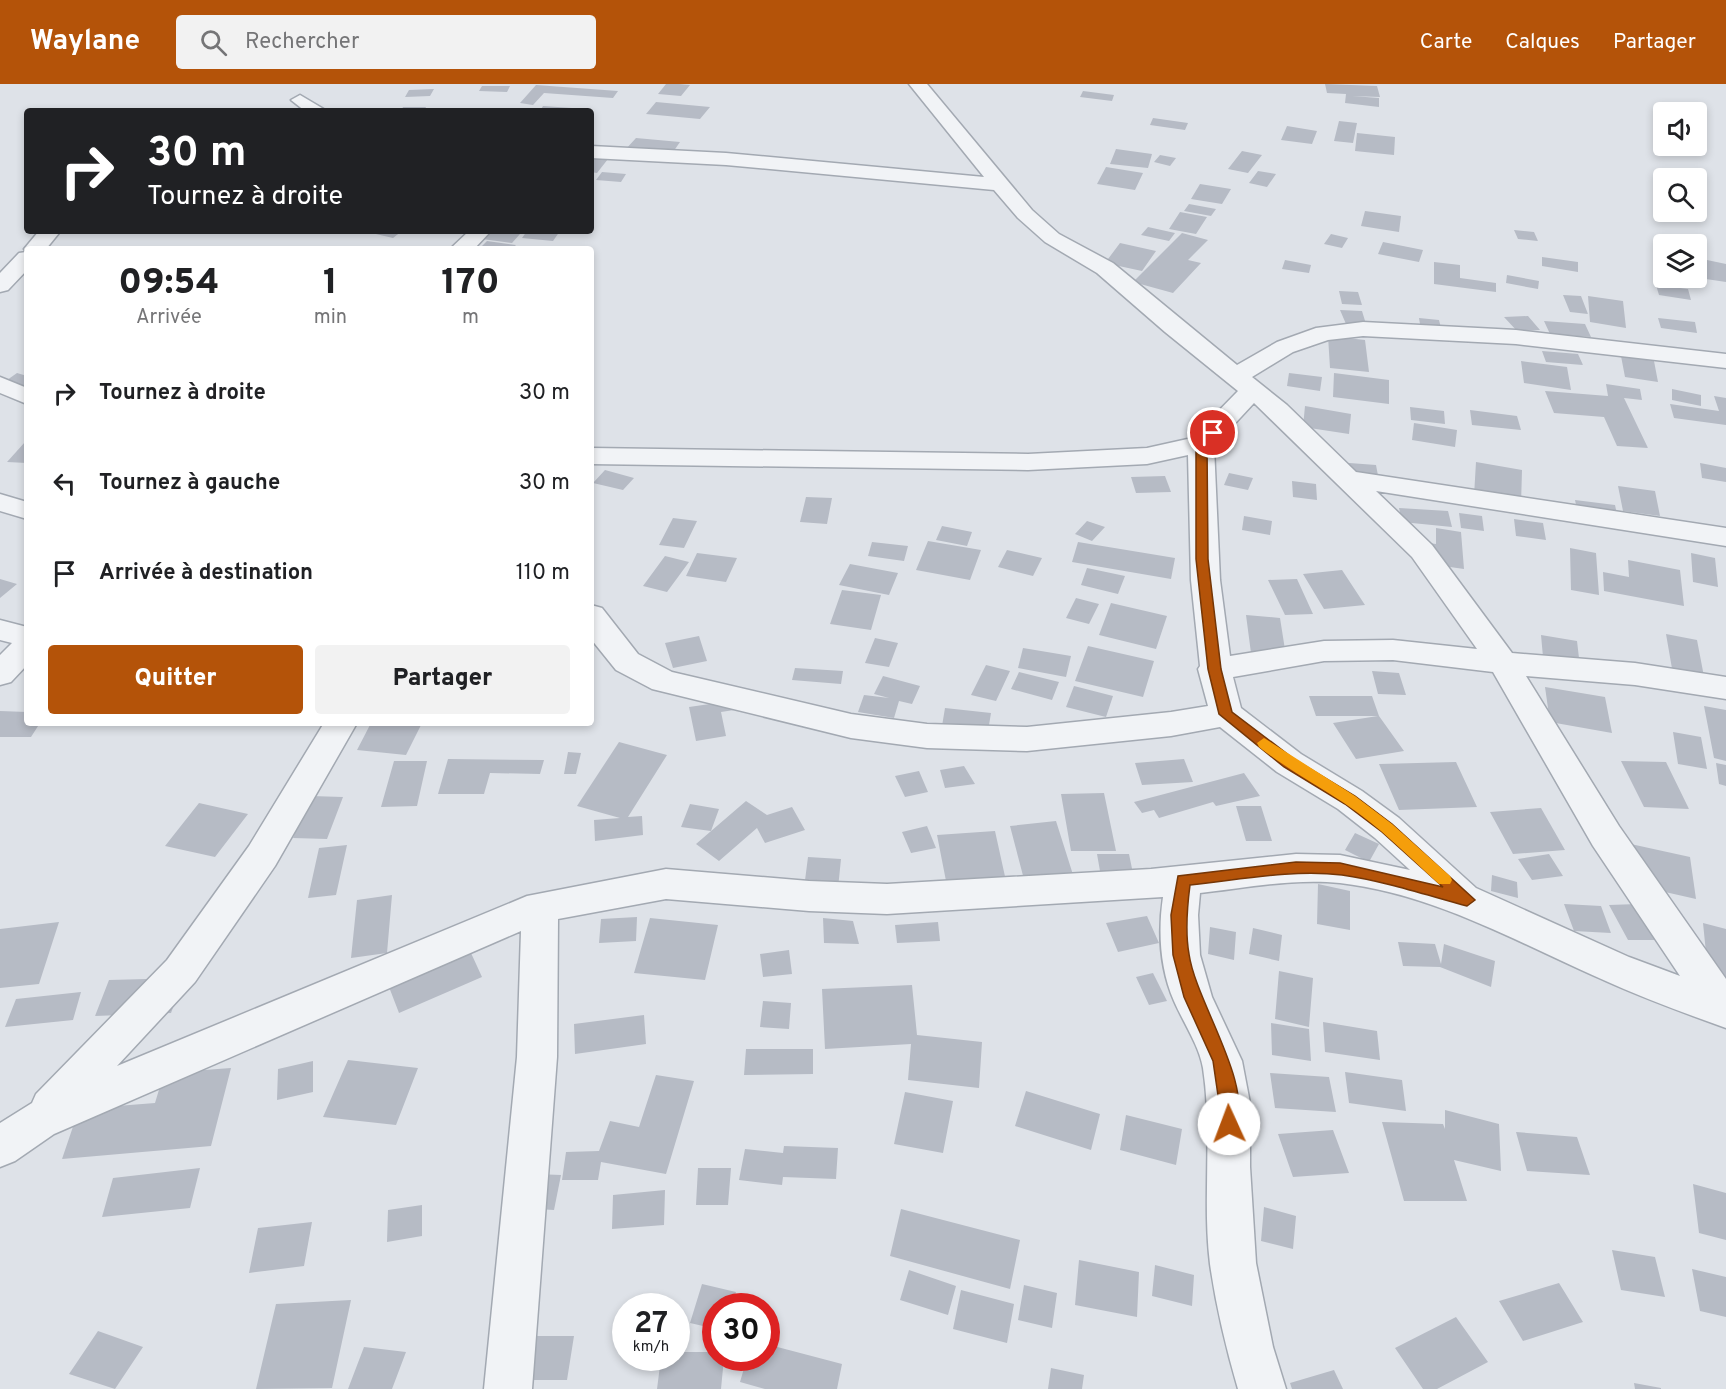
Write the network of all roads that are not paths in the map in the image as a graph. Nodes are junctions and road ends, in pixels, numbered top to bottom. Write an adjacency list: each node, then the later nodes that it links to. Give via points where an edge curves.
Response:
1 (918, 84): 5 (street)
2 (300, 100): 3 (street)
3 (313, 108)
4 (594, 152): 5 (street, via 715,158)
5 (998, 184): 11 (street, via 1052,238 1105,268)
6 (478, 234): 7 (street)
7 (464, 246)
8 (24, 261): 9 (street)
9 (0, 285)
10 (1726, 361): 11 (street, via 1516,337 1363,329 1324,333 1285,347)
11 (1244, 383): 14 (street, via 1225,422); 16 (street, via 1278,410)
12 (0, 384): 13 (street)
13 (24, 396)
14 (1201, 444): 15 (street, via 1147,456 1028,462); 25 (street, via 1202,559)
15 (594, 456)
16 (1345, 478): 19 (street); 24 (street, via 1422,551)
17 (0, 502): 18 (street)
18 (24, 510)
19 (1726, 537)
20 (594, 622): 28 (street, via 627,662 663,681 851,726 927,736 1026,739 1171,724)
21 (0, 630): 22 (street)
22 (24, 636)
23 (24, 650): 26 (street)
24 (1503, 663): 25 (street, via 1393,651 1324,651); 27 (street, via 1635,674); 33 (street, via 1606,836)
25 (1214, 669): 28 (street)
26 (0, 674)
27 (1726, 688)
28 (1226, 714): 31 (street, via 1289,763 1387,828)
29 (339, 726): 34 (street, via 262,856 181,971)
30 (1183, 880): 31 (street, via 1296,868 1340,869); 32 (street, via 887,899 666,884); 37 (street, via 1179,915 1181,955 1192,997 1222,1061 1229,1102 1233,1263 1249,1347)
31 (1467, 900): 33 (street, via 1615,968)
32 (540, 907): 34 (street); 36 (street, via 537,1057)
33 (1725, 1010)
34 (39, 1120): 35 (street)
35 (0, 1147)
36 (508, 1389)
37 (1262, 1389)

